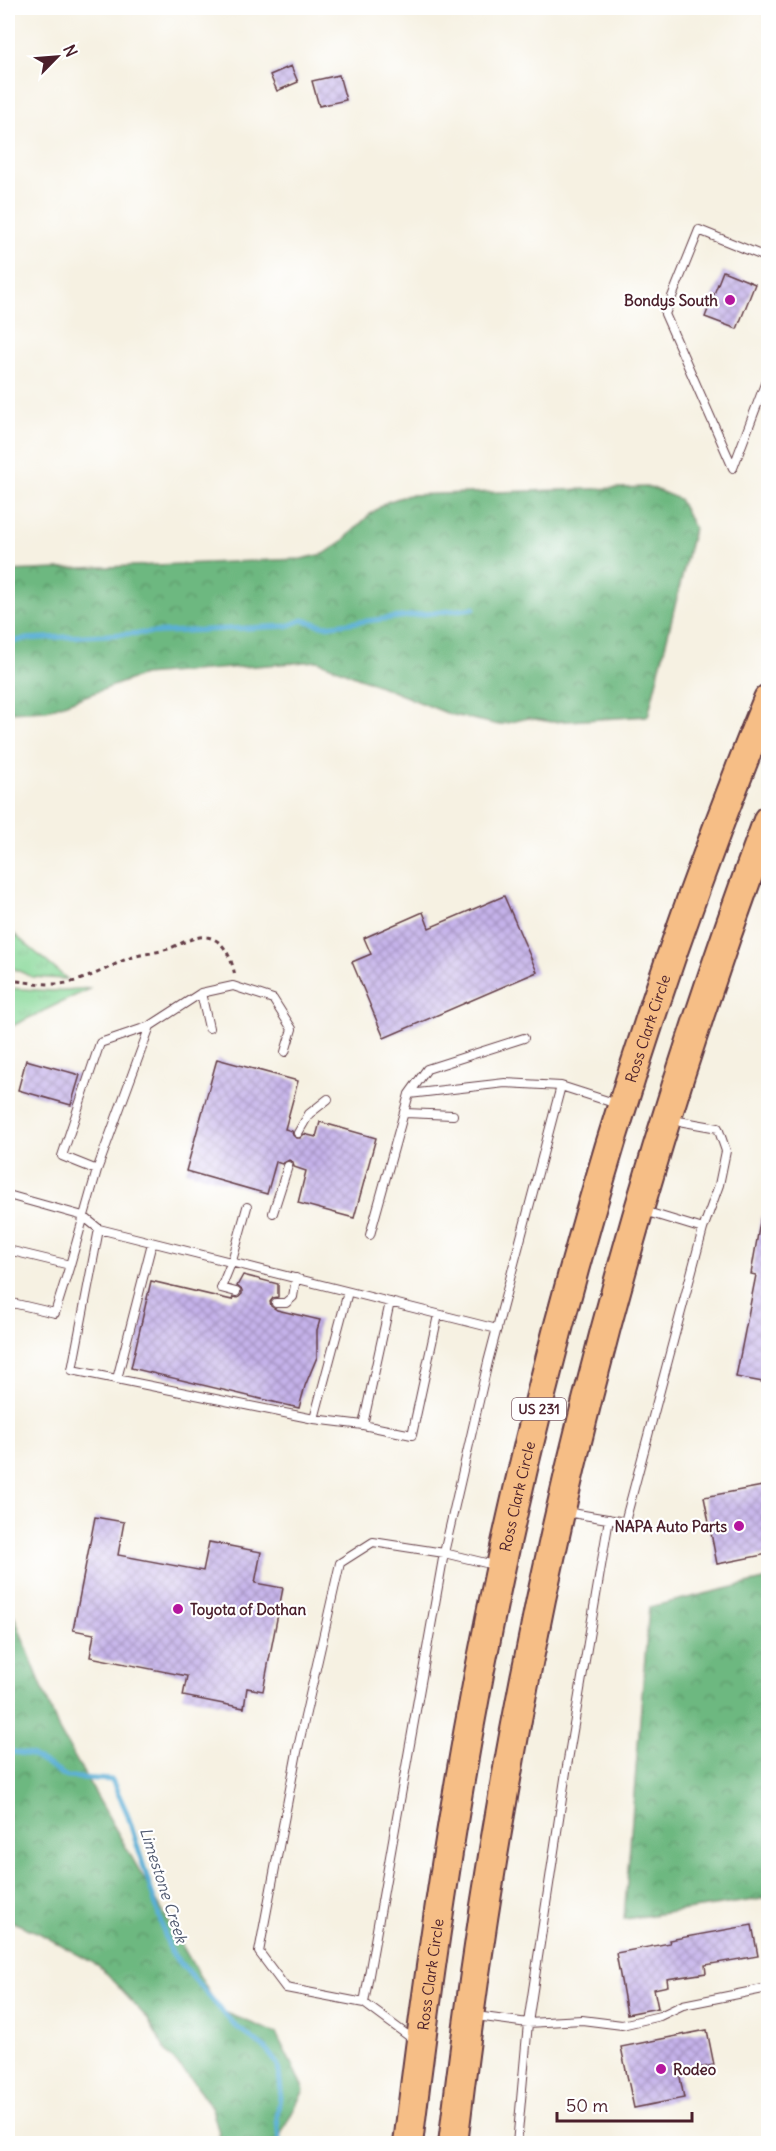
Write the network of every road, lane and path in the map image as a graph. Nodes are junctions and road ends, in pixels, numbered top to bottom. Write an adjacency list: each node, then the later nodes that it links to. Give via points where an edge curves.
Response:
1 (768, 258): 2 (lane, via 699,230 665,314 733,468)
2 (768, 376)
3 (768, 699): 5 (highway, Ross Clark Circle / US 231)
4 (768, 820): 6 (highway, US 231)
5 (694, 891): 6 (highway); 17 (highway, Ross Clark Circle / US 231)
6 (737, 904): 20 (highway, US 231)
7 (8, 980): 8 (path, via 68,983 129,958 207,937 220,943 231,958)
8 (233, 986): 9 (lane); 13 (lane, via 273,999 292,1029)
9 (201, 993): 10 (lane); 11 (lane)
10 (150, 1026): 23 (lane); 23 (lane, via 99,1043 62,1156)
11 (209, 1028)
12 (524, 1038): 15 (lane, via 427,1069)
13 (285, 1052)
14 (561, 1086): 15 (lane, via 505,1083); 17 (lane); 43 (lane)
15 (409, 1094): 18 (lane)
16 (328, 1099): 21 (lane, via 309,1114)
17 (622, 1106): 20 (highway); 50 (highway, Ross Clark Circle / US 231, via 549,1369)
18 (405, 1113): 19 (lane); 31 (lane)
19 (453, 1115)
20 (665, 1119): 26 (highway, US 231); 30 (lane, via 718,1128 726,1152)
21 (298, 1133)
22 (288, 1166): 27 (lane)
23 (97, 1170): 28 (lane)
24 (8, 1196): 28 (lane)
25 (247, 1207): 34 (lane)
26 (639, 1209): 30 (lane); 47 (highway, US 231)
27 (273, 1213)
28 (83, 1216): 29 (lane); 35 (lane)
29 (99, 1229): 32 (lane); 44 (lane, via 72,1370)
30 (703, 1229): 48 (lane, via 625,1522)
31 (370, 1235)
32 (152, 1243): 34 (lane); 44 (lane)
33 (8, 1250): 35 (lane)
34 (232, 1261): 36 (lane); 37 (lane, via 221,1288)
35 (69, 1264): 39 (lane, via 55,1313)
36 (296, 1278): 38 (lane); 41 (lane, via 293,1297 286,1303)
37 (236, 1292)
38 (348, 1292): 40 (lane); 45 (lane)
39 (8, 1302)
40 (390, 1302): 42 (lane); 46 (lane)
41 (276, 1303)
42 (438, 1315): 43 (lane); 46 (lane, via 412,1435)
43 (497, 1329): 49 (lane)
44 (117, 1379): 45 (lane)
45 (314, 1419): 46 (lane)
46 (363, 1425)
47 (560, 1511): 48 (lane); 51 (highway, US 231)
48 (609, 1519): 56 (lane)
49 (444, 1553): 50 (lane); 53 (lane); 53 (lane, via 373,1542 340,1563 297,1752 259,1952 286,1988)
50 (501, 1566): 51 (highway); 54 (highway, Ross Clark Circle / US 231, via 465,1752)
51 (546, 1574): 55 (highway, US 231, via 513,1738)
52 (768, 1988): 56 (lane, via 691,2003 654,2018 622,2025 582,2020)
53 (364, 2003): 57 (lane)
54 (424, 2009): 55 (highway); 57 (highway, Ross Clark Circle / US 231)
55 (468, 2016): 56 (lane); 59 (highway, US 231)
56 (528, 2023): 60 (lane)
57 (420, 2044): 58 (highway, Ross Clark Circle / US 231)
58 (408, 2144)
59 (453, 2144)
60 (517, 2144)

